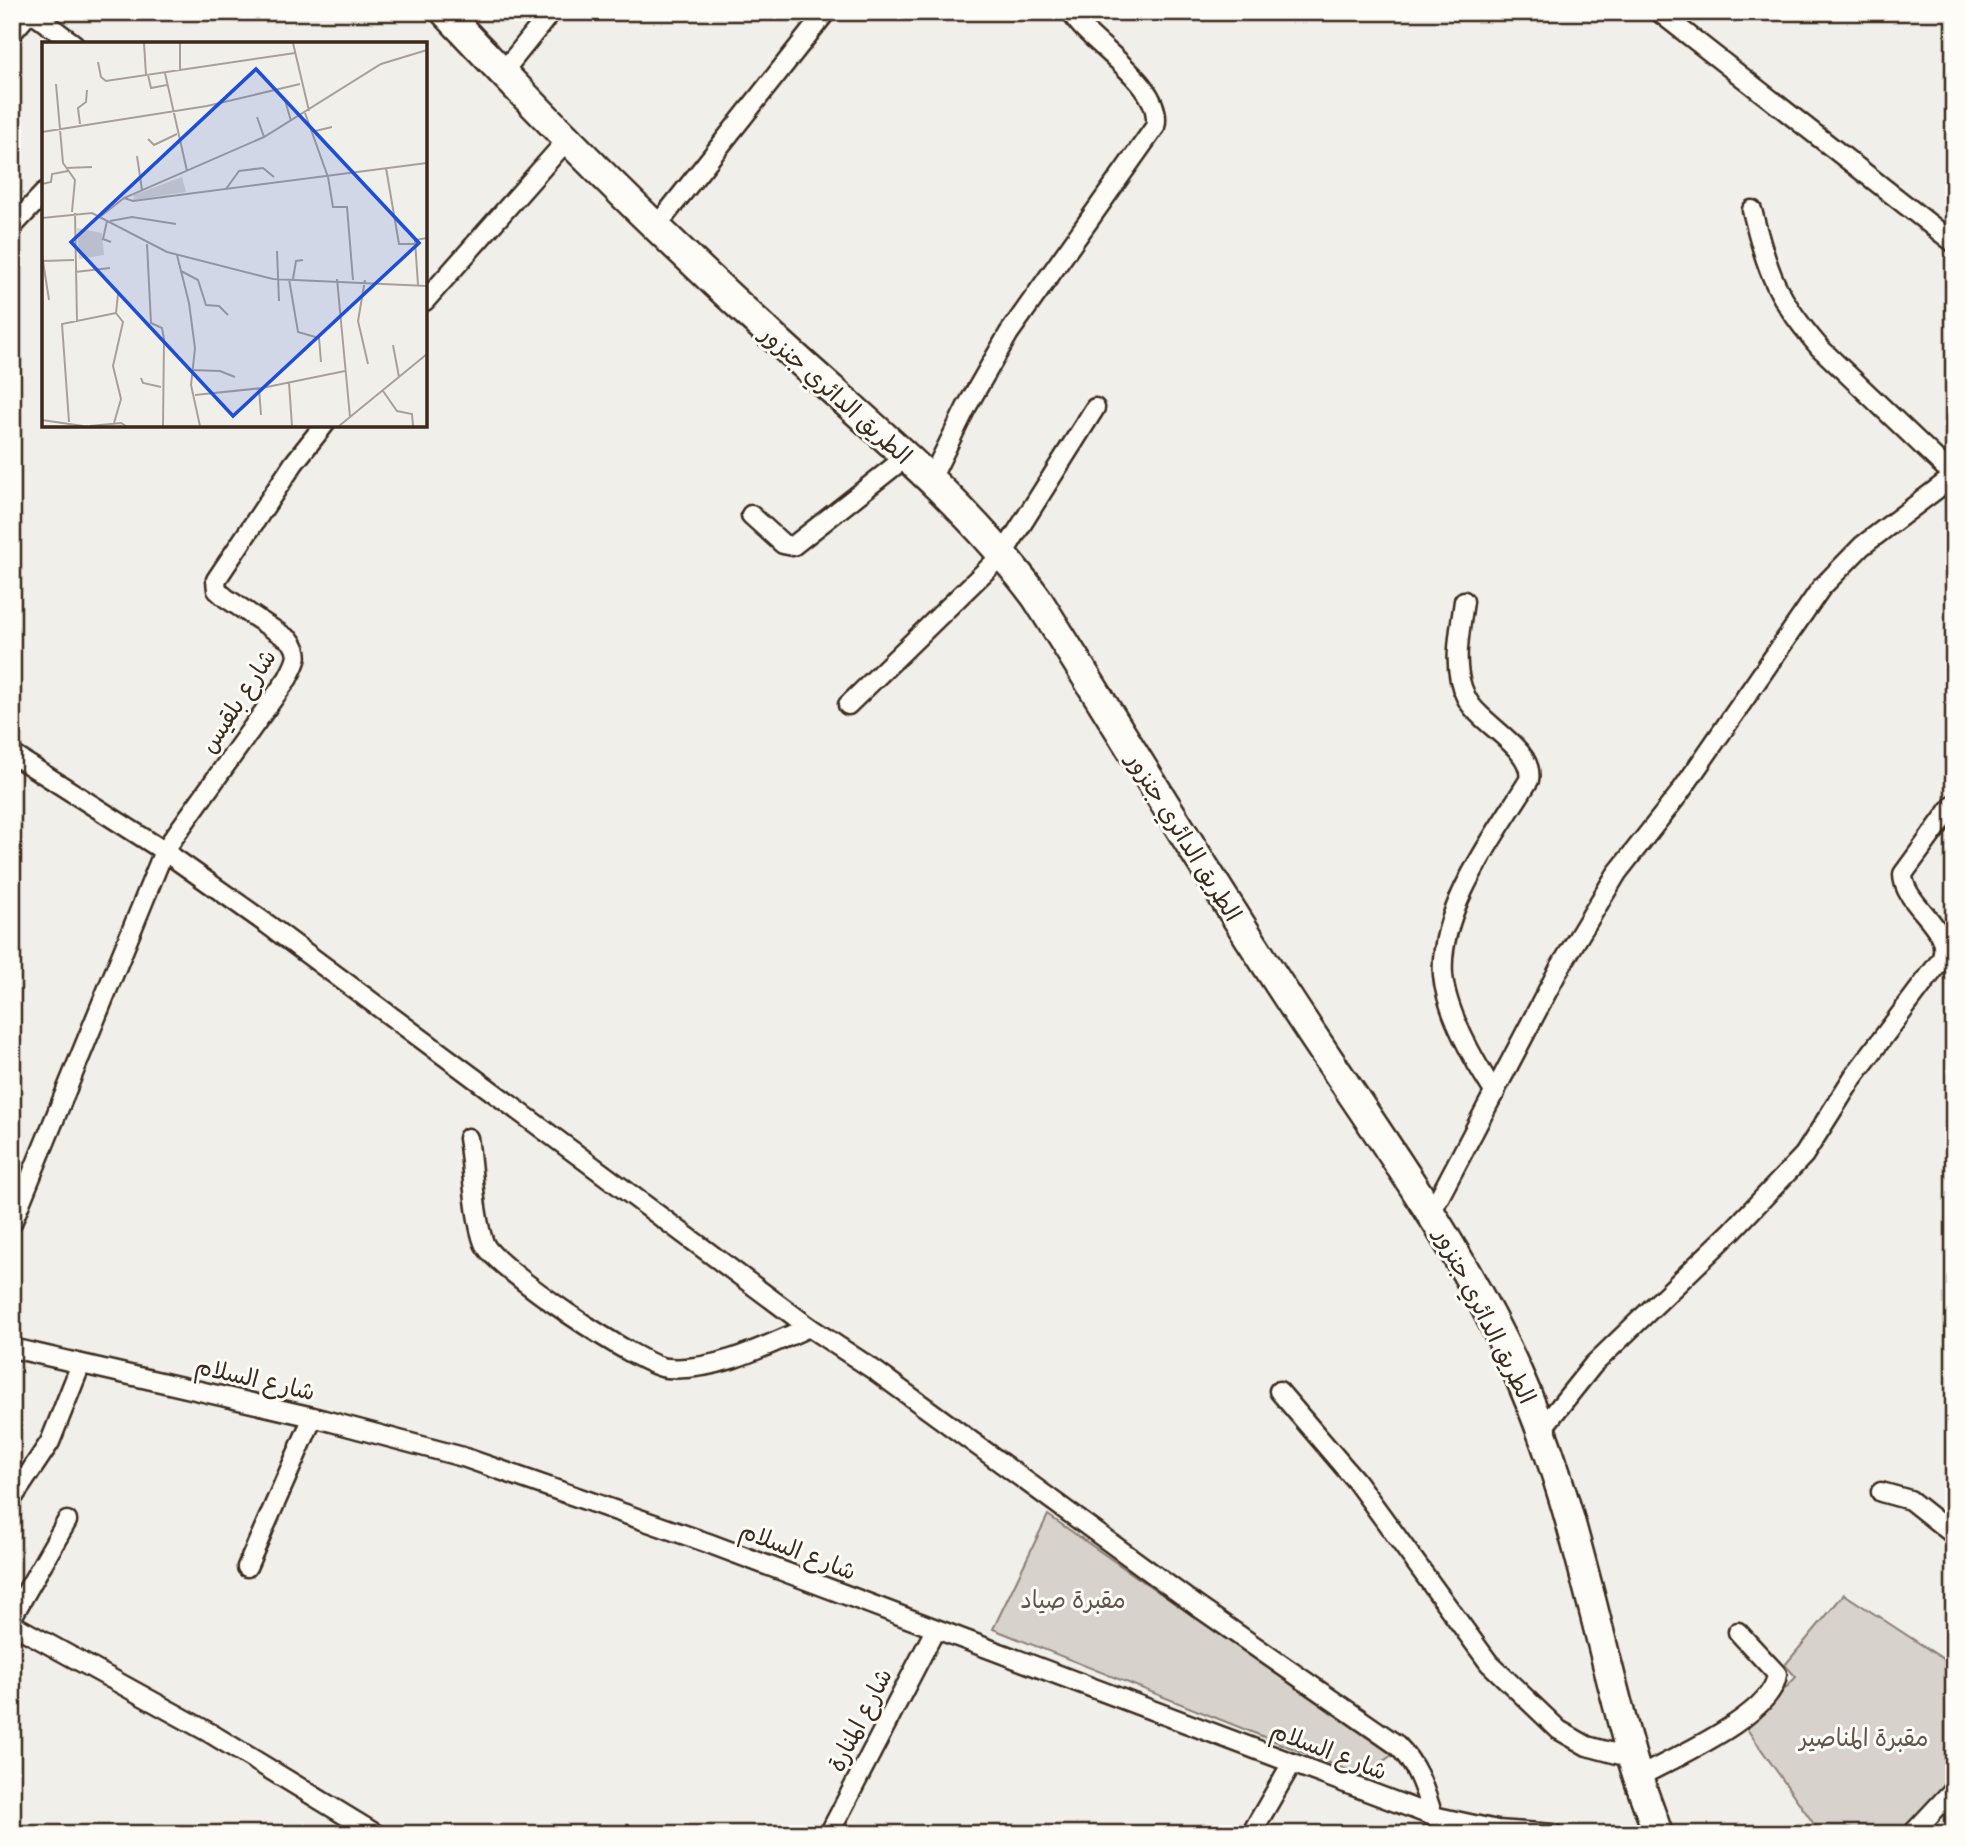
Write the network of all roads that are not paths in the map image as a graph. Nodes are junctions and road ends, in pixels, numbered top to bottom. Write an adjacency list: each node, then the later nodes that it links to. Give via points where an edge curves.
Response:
1 (31, 12): 7 (street); 8 (street)
2 (445, 12): 9 (main road, الطريق الدائري جنزور)
3 (551, 12): 9 (street)
4 (826, 12): 14 (street)
5 (1071, 12): 21 (street, via 1139,83 1155,114 1155,127 1010,333)
6 (1669, 15): 15 (street)
7 (12, 33)
8 (71, 42)
9 (502, 73): 10 (main road, الطريق الدائري جنزور)
10 (567, 140): 14 (main road, الطريق الدائري جنزور); 16 (street)
11 (42, 195): 13 (street)
12 (1752, 210): 20 (street, via 1770,277 1796,319 1820,348)
13 (12, 227)
14 (655, 228): 19 (main road, الطريق الدائري جنزور)
15 (1954, 243)
16 (427, 299)
17 (1095, 408): 23 (street)
18 (322, 427): 28 (street, شارع بلقيس, via 216,580 217,590 226,598 291,641 298,658)
19 (906, 457): 21 (main road, الطريق الدائري جنزور); 22 (street, via 793,546 783,544)
20 (1954, 476): 29 (street, via 1862,546 1821,588 1679,794 1617,873 1559,969)
21 (930, 481): 23 (main road, الطريق الدائري جنزور)
22 (751, 515)
23 (1003, 554): 25 (street); 32 (main road, الطريق الدائري جنزور, via 1036,597 1229,907)
24 (1464, 601): 29 (street, via 1457,659 1466,698 1525,758 1530,772 1481,857 1448,928 1444,956 1443,977 1451,1006)
25 (848, 705)
26 (12, 754): 28 (street)
27 (1954, 804): 39 (street, via 1903,874 1906,893 1942,938 1941,960 1854,1076 1804,1155 1593,1365)
28 (164, 850): 31 (street); 34 (street)
29 (1495, 1093): 32 (street)
30 (468, 1138): 34 (street, via 485,1245 526,1284 639,1358 664,1368 693,1368)
31 (19, 1191): 33 (street)
32 (1432, 1211): 39 (main road, الطريق الدائري جنزور, via 1473,1281)
33 (12, 1223)
34 (809, 1327): 52 (street, via 1397,1745 1420,1775)
35 (12, 1349): 36 (street, شارع السلام)
36 (81, 1364): 38 (street, شارع السلام); 41 (street, via 50,1442)
37 (1279, 1391): 50 (street, via 1364,1492 1489,1663 1567,1735)
38 (313, 1417): 44 (street); 47 (street, شارع السلام, via 464,1457)
39 (1541, 1430): 50 (main road, الطريق الدائري جنزور, via 1570,1521)
40 (1881, 1492): 43 (street, via 1910,1500)
41 (12, 1499)
42 (66, 1521): 45 (street)
43 (1954, 1535)
44 (247, 1567)
45 (12, 1617)
46 (12, 1624): 53 (street, via 210,1733)
47 (935, 1630): 49 (street, شارع السلام); 54 (street, شارع المنارة)
48 (1738, 1632): 50 (street, via 1773,1666 1777,1674 1772,1691 1748,1716)
49 (1292, 1763): 52 (street, شارع السلام); 55 (street)
50 (1635, 1768): 57 (main road, الطريق الدائري جنزور)
51 (1954, 1789): 58 (street)
52 (1433, 1816): 56 (street, شارع السلام, via 1496,1829)
53 (376, 1834)
54 (829, 1834)
55 (1251, 1834)
56 (1554, 1834)
57 (1658, 1834)
58 (1912, 1834)

